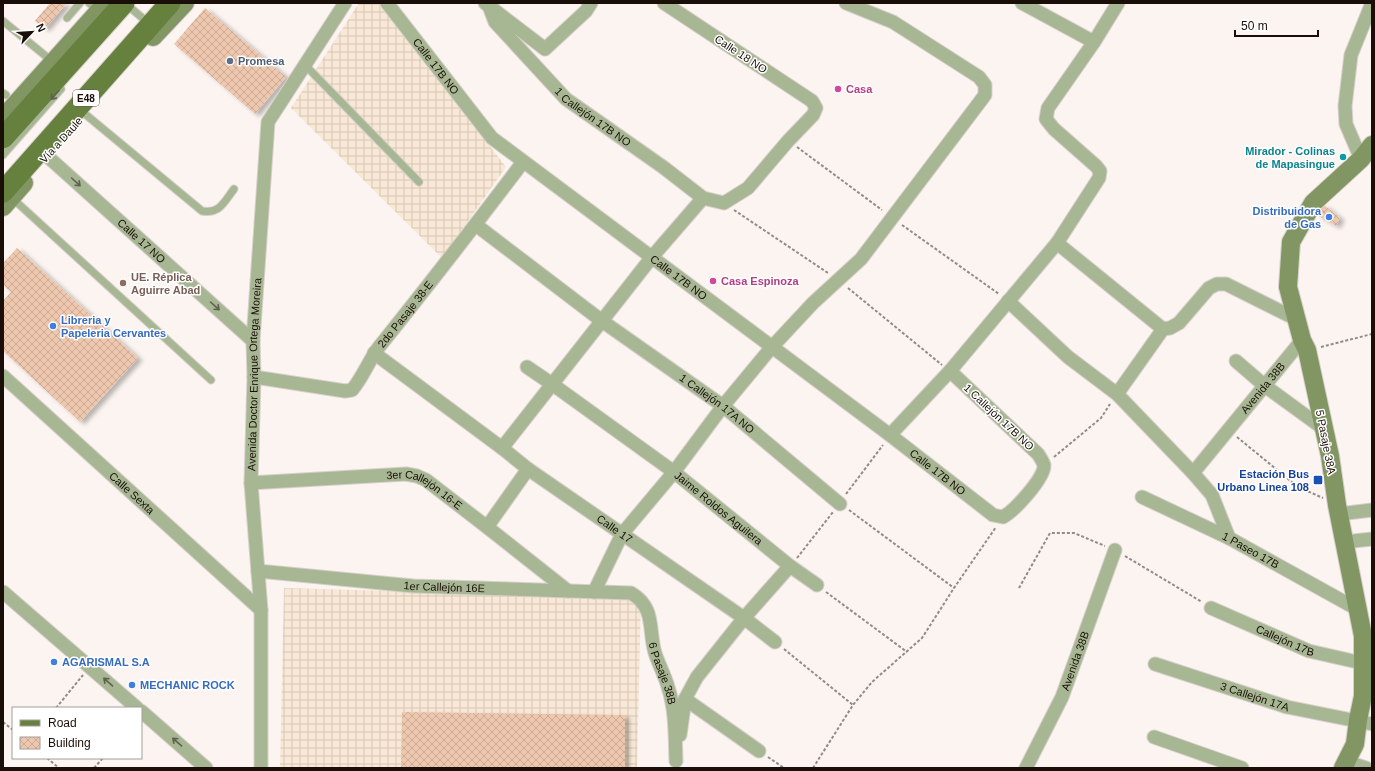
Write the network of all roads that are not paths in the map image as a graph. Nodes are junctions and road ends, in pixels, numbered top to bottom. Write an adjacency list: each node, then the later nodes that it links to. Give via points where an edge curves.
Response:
1 (80, 3): 16 (lane)
2 (162, 3): 18 (lane)
3 (170, 3): 35 (main road, Vía a Daule / E48)
4 (185, 3): 24 (street, Vía a Daule / E48)
5 (345, 3): 22 (street, Avenida Doctor Enrique Ortega Moreira)
6 (387, 3): 30 (street, Calle 17B NO, via 492,138)
7 (591, 3): 13 (street, via 586,11 545,49)
8 (664, 3): 36 (street, Calle 18 NO, via 812,101 816,108 813,115 748,188)
9 (846, 3): 46 (street, via 893,22 979,77 985,85 985,95 861,259 813,302)
10 (1022, 3): 19 (street)
11 (1118, 3): 19 (street)
12 (1372, 3): 27 (street, via 1352,55 1345,106 1346,124)
13 (487, 5): 34 (street, 1 Callejón 17B NO, via 495,22 566,99)
14 (98, 6): 21 (street)
15 (128, 6): 18 (lane); 20 (main road)
16 (67, 18)
17 (3, 21): 21 (lane)
18 (146, 21): 31 (lane)
19 (1094, 42): 38 (street, via 1048,108 1046,119 1054,129 1100,171 1099,178)
20 (85, 46): 21 (main road); 26 (main road)
21 (56, 59): 25 (street)
22 (305, 65): 32 (lane); 44 (street, Avenida Doctor Enrique Ortega Moreira, via 268,122)
23 (64, 85): 28 (lane, one-way to 28)
24 (85, 114): 29 (street, Vía a Daule / E48); 33 (lane, via 202,211 216,211)
25 (3, 118)
26 (3, 138)
27 (1366, 152): 41 (street, 5 Pasaje 38A, via 1313,204 1291,242 1288,287)
28 (3, 155)
29 (47, 156): 35 (street, Vía a Daule / E48); 44 (street, Calle 17 NO, one-way to 44)
30 (523, 162): 37 (street, 2do Pasaje 38-E); 39 (street, Calle 17B NO)
31 (3, 181)
32 (419, 182)
33 (234, 189)
34 (703, 198): 36 (street, 1 Callejón 17B NO); 39 (street)
35 (6, 199): 53 (lane)
36 (724, 203)
37 (476, 225): 42 (street, 1 Callejón 17A NO); 47 (street, 2do Pasaje 38-E)
38 (1057, 243): 40 (street); 43 (street)
39 (652, 257): 42 (street); 46 (street, Calle 17B NO)
40 (1008, 301): 50 (street); 56 (street, via 1068,357)
41 (1296, 319): 43 (street, via 1226,284 1217,284 1209,288 1179,323); 45 (street, 5 Pasaje 38A)
42 (602, 321): 54 (street); 57 (street, 1 Callejón 17A NO)
43 (1163, 329): 56 (street)
44 (253, 341): 52 (street, Avenida Doctor Enrique Ortega Moreira)
45 (1305, 345): 55 (street, Avenida 38B); 58 (street, 5 Pasaje 38A)
46 (772, 348): 57 (street); 59 (street, Calle 17B NO)
47 (374, 353): 52 (street, 2do Pasaje 38-E, via 352,390); 60 (street, Calle 17)
48 (1236, 361): 55 (street)
49 (527, 367): 54 (street, Jaime Roldos Aguilera)
50 (950, 371): 59 (street); 69 (street, 1 Callejón 17B NO, via 1038,454 1044,466 1041,477 1011,512)
51 (3, 376): 85 (street, Calle Sexta)
52 (254, 376): 64 (street, Avenida Doctor Enrique Ortega Moreira)
53 (211, 380)
54 (552, 384): 60 (street); 62 (street, Jaime Roldos Aguilera)
55 (1265, 386): 58 (street); 63 (street, Avenida 38B)
56 (1117, 394): 63 (street)
57 (723, 406): 62 (street); 66 (street, 1 Callejón 17A NO)
58 (1324, 429): 67 (street, 5 Pasaje 38A)
59 (890, 435): 69 (street, Calle 17B NO, via 993,515)
60 (502, 448): 61 (street, Calle 17)
61 (528, 469): 70 (street); 71 (street, Calle 17)
62 (674, 472): 71 (street); 76 (street, Jaime Roldos Aguilera)
63 (1193, 473): 72 (street, via 1212,495)
64 (251, 484): 70 (street, 3er Callejón 16-E, via 406,474 417,476 426,480); 77 (street, Avenida Doctor Enrique Ortega Moreira)
65 (1142, 497): 72 (street, 1 Paseo 17B)
66 (840, 504)
67 (1338, 510): 68 (street); 74 (street, 5 Pasaje 38A)
68 (1372, 510)
69 (1003, 517)
70 (487, 527): 79 (street, 3er Callejón 16-E)
71 (622, 534): 81 (street); 86 (street, Calle 17)
72 (1228, 538): 84 (street, 1 Paseo 17B)
73 (1372, 539): 74 (street)
74 (1344, 542): 84 (street, 5 Pasaje 38A)
75 (1115, 550): 100 (street, Avenida 38B, via 1062,697)
76 (790, 566): 78 (street, Jaime Roldos Aguilera); 86 (street)
77 (258, 571): 79 (street, 1er Callejón 16E, via 413,586); 85 (street, Avenida Doctor Enrique Ortega Moreira)
78 (817, 585)
79 (568, 591): 81 (street, 1er Callejón 16E)
80 (3, 592): 91 (street, one-way to 80)
81 (594, 592): 82 (street, 1er Callejón 16E)
82 (631, 593): 96 (street, 6 Pasaje 38B, via 646,606 650,616 655,654 672,702)
83 (1211, 608): 88 (street, Callejón 17B, via 1308,651)
84 (1357, 609): 88 (street, 5 Pasaje 38A, via 1363,636)
85 (261, 610): 99 (street, Avenida Doctor Enrique Ortega Moreira)
86 (744, 618): 87 (street, Calle 17); 90 (street, via 697,677)
87 (775, 642)
88 (1362, 663): 93 (street, 5 Pasaje 38A)
89 (1155, 664): 93 (street, 3 Callejón 17A, via 1287,706)
90 (685, 699): 95 (street); 96 (street)
91 (136, 707)
92 (142, 712): 98 (street, one-way to 92)
93 (1365, 722): 97 (street, 5 Pasaje 38A)
94 (1154, 737): 101 (street)
95 (759, 751)
96 (675, 764)
97 (1345, 765): 102 (street)
98 (206, 768)
99 (261, 768)
100 (1026, 768)
101 (1242, 768)
102 (1366, 768)

